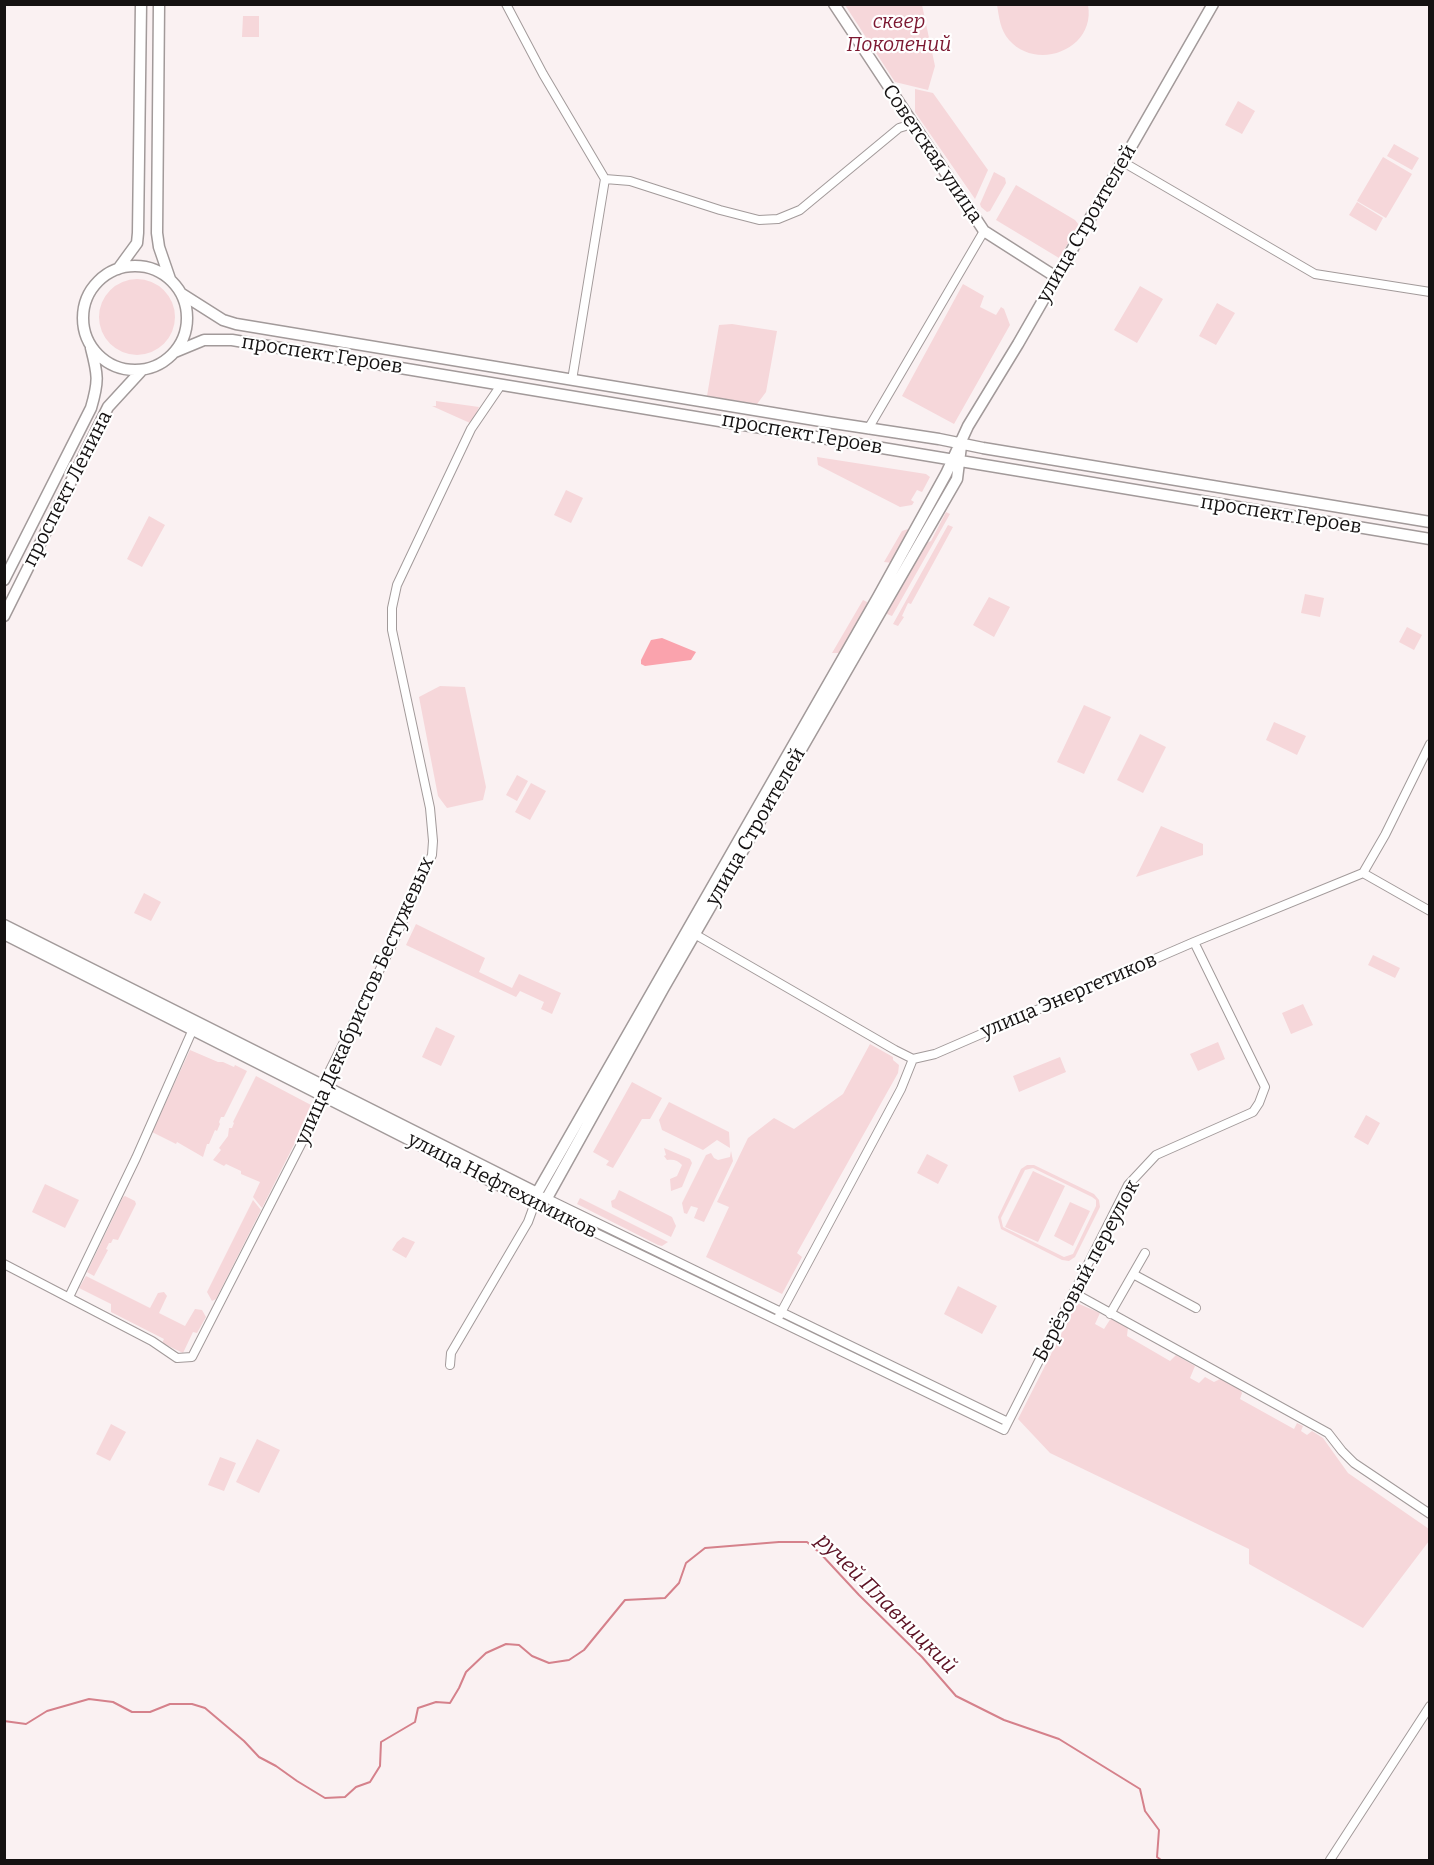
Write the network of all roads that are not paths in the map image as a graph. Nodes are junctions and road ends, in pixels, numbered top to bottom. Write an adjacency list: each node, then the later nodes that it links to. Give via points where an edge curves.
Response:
1 (141, 4): 10 (street, via 138,233 137,243)
2 (159, 4): 12 (street, via 157,233)
3 (506, 4): 8 (street)
4 (834, 4): 6 (street, Советская улица)
5 (1213, 4): 7 (street, улица Строителей)
6 (912, 124): 8 (street, via 899,128 800,210 778,219 759,220 630,181); 9 (street, Советская улица)
7 (1123, 162): 11 (street, улица Строителей); 13 (street, via 1315,274)
8 (605, 179): 18 (street)
9 (984, 231): 11 (street, Советская улица); 20 (street)
10 (118, 269): 12 (street, via 154,269); 15 (street, via 104,276 86,298 83,326)
11 (1056, 277): 21 (street, улица Строителей)
12 (170, 279): 14 (street)
13 (1430, 292)
14 (182, 294): 16 (street, via 187,314 185,334); 18 (street, проспект Героев, via 229,322)
15 (91, 347): 17 (street, via 105,361 123,369); 25 (street, проспект Ленина, via 98,377 91,408)
16 (175, 352): 17 (street, via 165,362); 19 (street, проспект Героев, via 204,340 232,340)
17 (142, 370): 26 (street, проспект Ленина, via 108,407)
18 (572, 380): 20 (street, проспект Героев)
19 (501, 385): 22 (street, проспект Героев); 36 (street, улица Декабристов Бестужевых, via 471,429 394,594 392,630 431,817 432,855)
20 (868, 429): 21 (street, проспект Героев)
21 (961, 443): 22 (street, улица Строителей); 23 (street, проспект Героев)
22 (956, 461): 24 (street, проспект Героев); 31 (street, улица Строителей, via 957,479)
23 (1430, 522)
24 (1430, 539)
25 (4, 580)
26 (4, 616)
27 (1430, 744): 28 (street)
28 (1363, 873): 29 (street); 33 (street, улица Энергетиков)
29 (1430, 911)
30 (4, 925): 36 (street)
31 (691, 932): 35 (street); 37 (street, улица Строителей); 38 (street, улица Строителей)
32 (4, 934): 34 (street, улица Нефтехимиков)
33 (1194, 942): 35 (street, улица Энергетиков, via 934,1054); 42 (street, Берёзовый переулок, via 1264,1087 1259,1103 1253,1112 1156,1155 1136,1175)
34 (193, 1029): 36 (street, улица Нефтехимиков); 43 (street)
35 (914, 1059): 45 (street)
36 (323, 1091): 38 (street, улица Нефтехимиков); 43 (street, улица Декабристов Бестужевых, via 317,1113 192,1357 177,1358)
37 (548, 1198): 38 (street); 45 (street)
38 (536, 1199): 47 (street, улица Нефтехимиков); 48 (street, улица Строителей, via 528,1222 451,1353)
39 (1145, 1253): 41 (street)
40 (4, 1264): 43 (street)
41 (1133, 1274): 44 (street); 46 (street)
42 (1074, 1293): 46 (street); 49 (street, Берёзовый переулок)
43 (69, 1297)
44 (1196, 1308)
45 (781, 1312): 47 (street); 49 (street)
46 (1110, 1314): 50 (street, via 1329,1432 1354,1462)
47 (777, 1320): 49 (street, улица Нефтехимиков)
48 (450, 1365)
49 (1006, 1426)
50 (1430, 1514)
51 (1430, 1706): 52 (street)
52 (1330, 1860)

